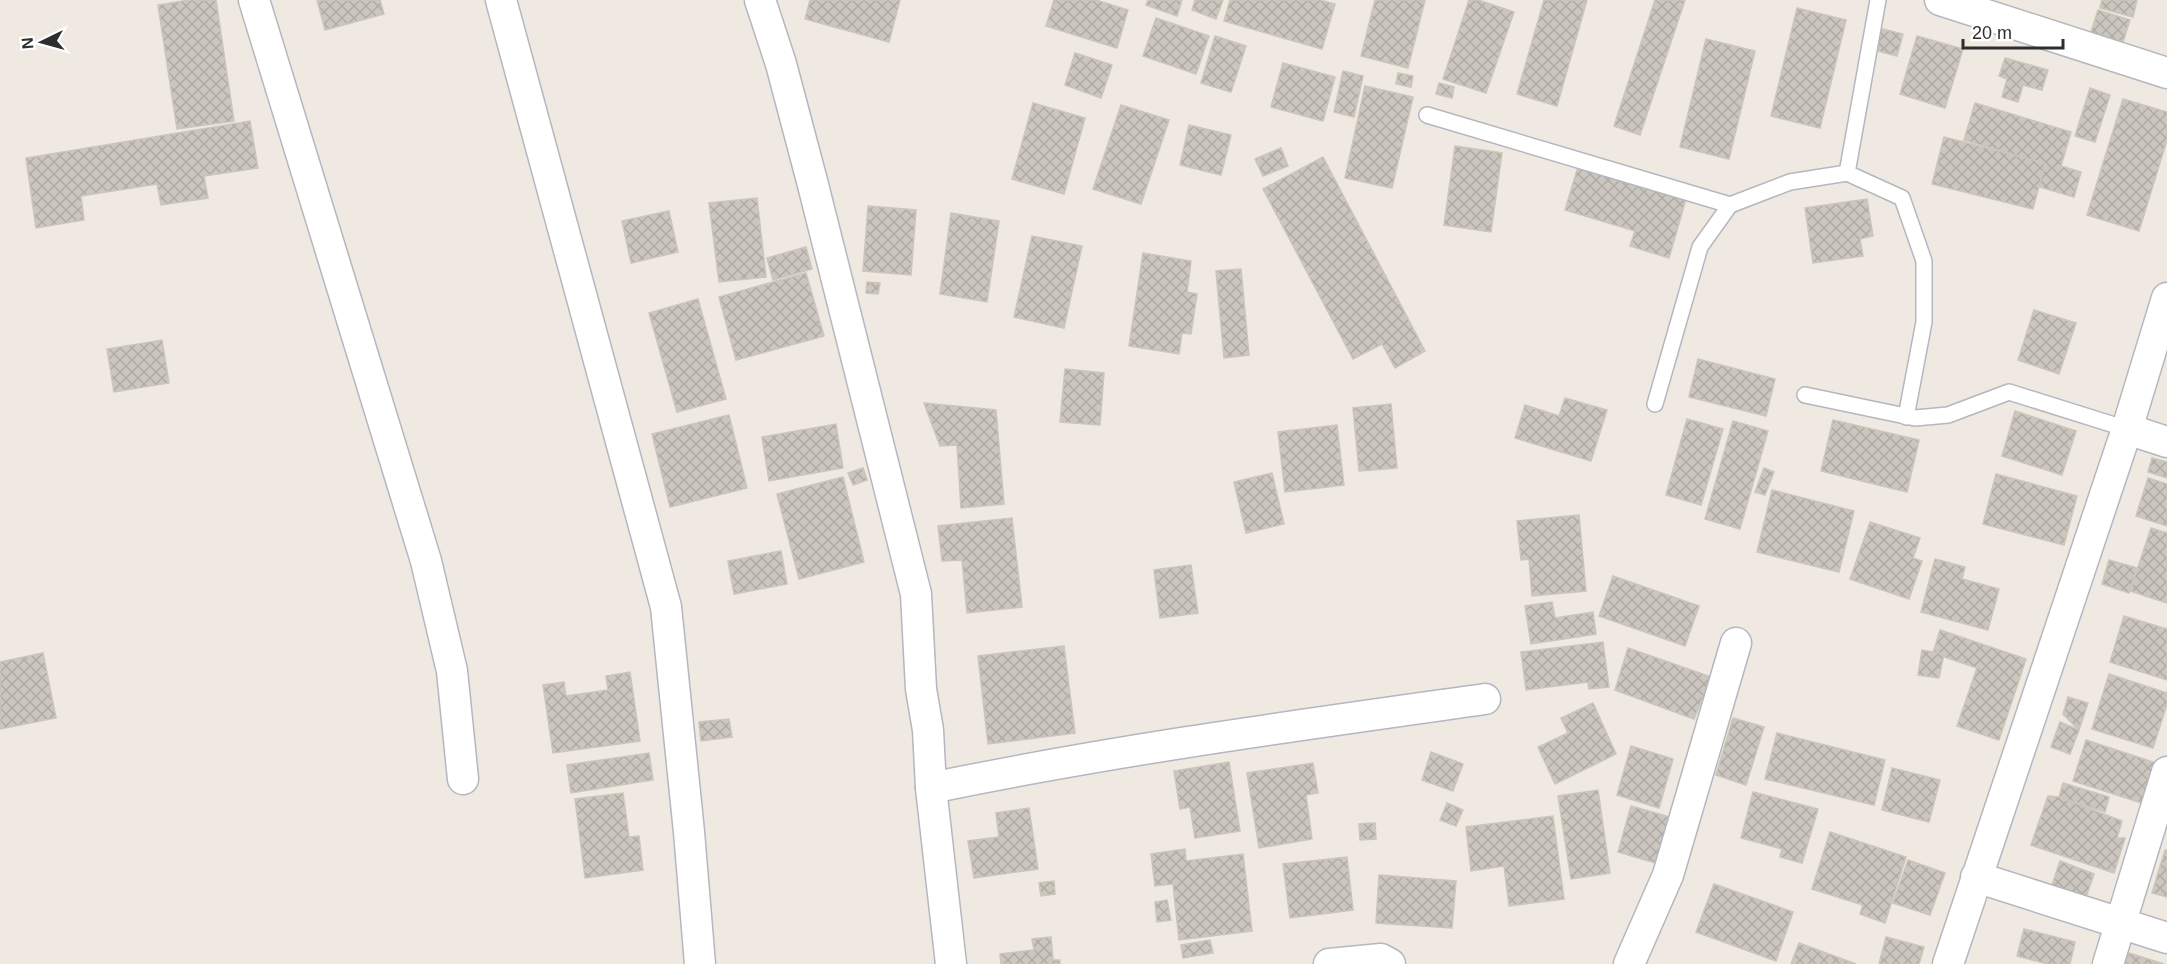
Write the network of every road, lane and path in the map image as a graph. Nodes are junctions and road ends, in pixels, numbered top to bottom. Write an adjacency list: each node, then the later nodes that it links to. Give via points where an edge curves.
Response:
1 (254, 0): 19 (street, via 426,561 452,671)
2 (501, 0): 24 (street, via 666,607)
3 (760, 0): 20 (street, via 812,181 916,594)
4 (1878, 0): 8 (lane)
5 (1940, 0): 6 (street)
6 (2167, 74)
7 (1427, 115): 9 (lane)
8 (1847, 173): 9 (lane, via 1790,182); 13 (lane, via 1902,198 1924,261 1924,322)
9 (1730, 205): 12 (lane, via 1700,247)
10 (2167, 298): 14 (street)
11 (1805, 395): 13 (lane)
12 (1655, 404)
13 (1906, 417): 14 (lane, via 1948,415 2009,392)
14 (2127, 429): 15 (street); 21 (street)
15 (2167, 442)
16 (1736, 643): 28 (street, via 1668,875)
17 (1485, 699): 20 (street, via 1020,769)
18 (2167, 772): 22 (street)
19 (463, 779)
20 (931, 788): 25 (street)
21 (1976, 877): 22 (street); 29 (street)
22 (2120, 922): 23 (street); 30 (street)
23 (2167, 938)
24 (700, 964)
25 (951, 964)
26 (1329, 964): 27 (street, via 1381,959)
27 (1390, 964)
28 (1629, 964)
29 (1948, 964)
30 (2108, 964)

